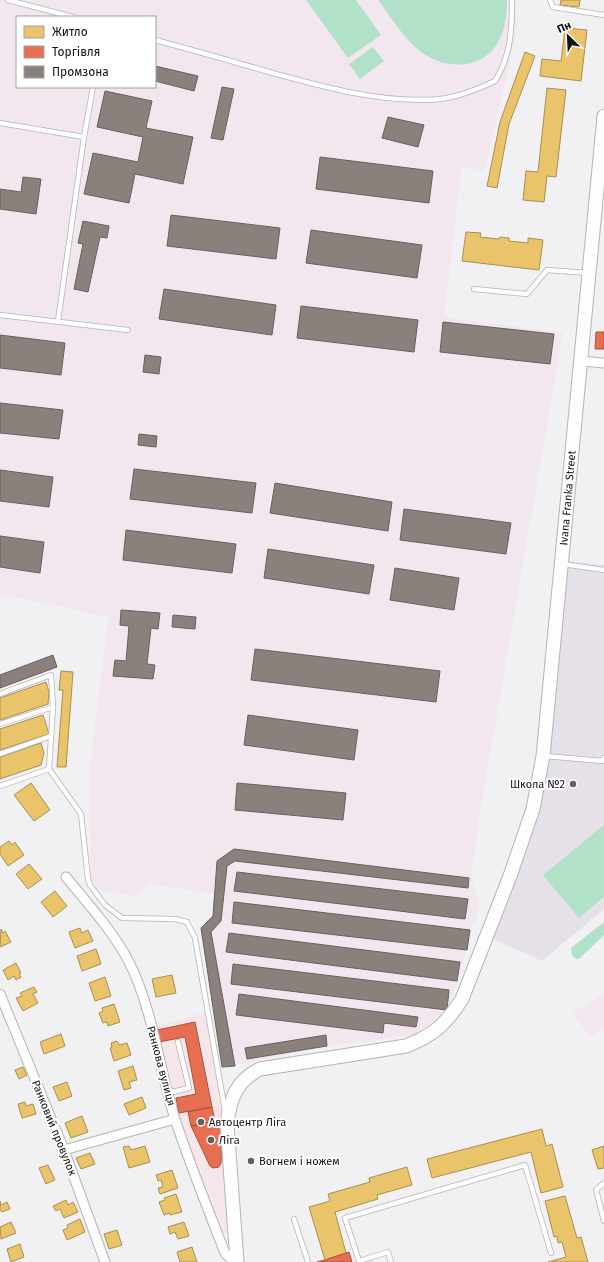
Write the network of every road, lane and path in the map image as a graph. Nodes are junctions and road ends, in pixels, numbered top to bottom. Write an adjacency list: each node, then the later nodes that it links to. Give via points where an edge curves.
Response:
1 (8, 0): 5 (lane)
2 (512, 0): 6 (lane, via 512,30 507,56 495,82 459,95 442,98 418,100 369,96 310,83)
3 (550, 0): 4 (lane, via 553,7)
4 (604, 15)
5 (68, 16)
6 (156, 40)
7 (93, 88): 10 (lane)
8 (604, 116): 11 (main road, Ivana Franka Street)
9 (0, 123): 10 (lane)
10 (84, 137): 14 (lane)
11 (589, 273): 12 (lane, via 547,270 527,294); 16 (main road, Ivana Franka Street)
12 (474, 289)
13 (0, 315): 14 (lane)
14 (58, 321): 15 (lane)
15 (128, 330)
16 (581, 361): 17 (street); 18 (main road, Ivana Franka Street)
17 (604, 363)
18 (561, 564): 19 (lane); 25 (main road, Ivana Franka Street)
19 (604, 570)
20 (0, 694): 21 (lane, via 51,675)
21 (53, 707): 22 (lane); 23 (lane)
22 (0, 724)
23 (52, 736): 24 (lane); 27 (lane)
24 (0, 754)
25 (543, 756): 26 (lane); 34 (main road, Ivana Franka Street, via 533,809 510,876 462,999 451,1016 425,1038 406,1046 260,1069 244,1079 238,1088 229,1109)
26 (604, 760)
27 (49, 769): 28 (lane); 34 (lane, via 81,814 88,879 105,905 122,918 175,919 187,922 195,938)
28 (0, 786)
29 (66, 877): 32 (street, Ранкова вулиця, via 109,930 129,962 140,989)
30 (0, 994): 35 (street, Ранковий провулок)
31 (178, 1042): 32 (lane, via 189,1088)
32 (168, 1093): 33 (street, Ранкова вулиця)
33 (175, 1119): 35 (street); 40 (street, Ранкова вулиця, via 224,1253)
34 (227, 1124): 40 (main road, Ivana Franka Street)
35 (64, 1150): 41 (street, Ранковий провулок)
36 (604, 1183): 38 (lane, via 596,1190)
37 (294, 1219): 42 (lane)
38 (604, 1221)
39 (551, 1253): 43 (lane, via 525,1165 345,1218)
40 (237, 1261)
41 (105, 1262)
42 (308, 1262)
43 (359, 1262): 44 (lane, via 388,1252)
44 (391, 1262)

